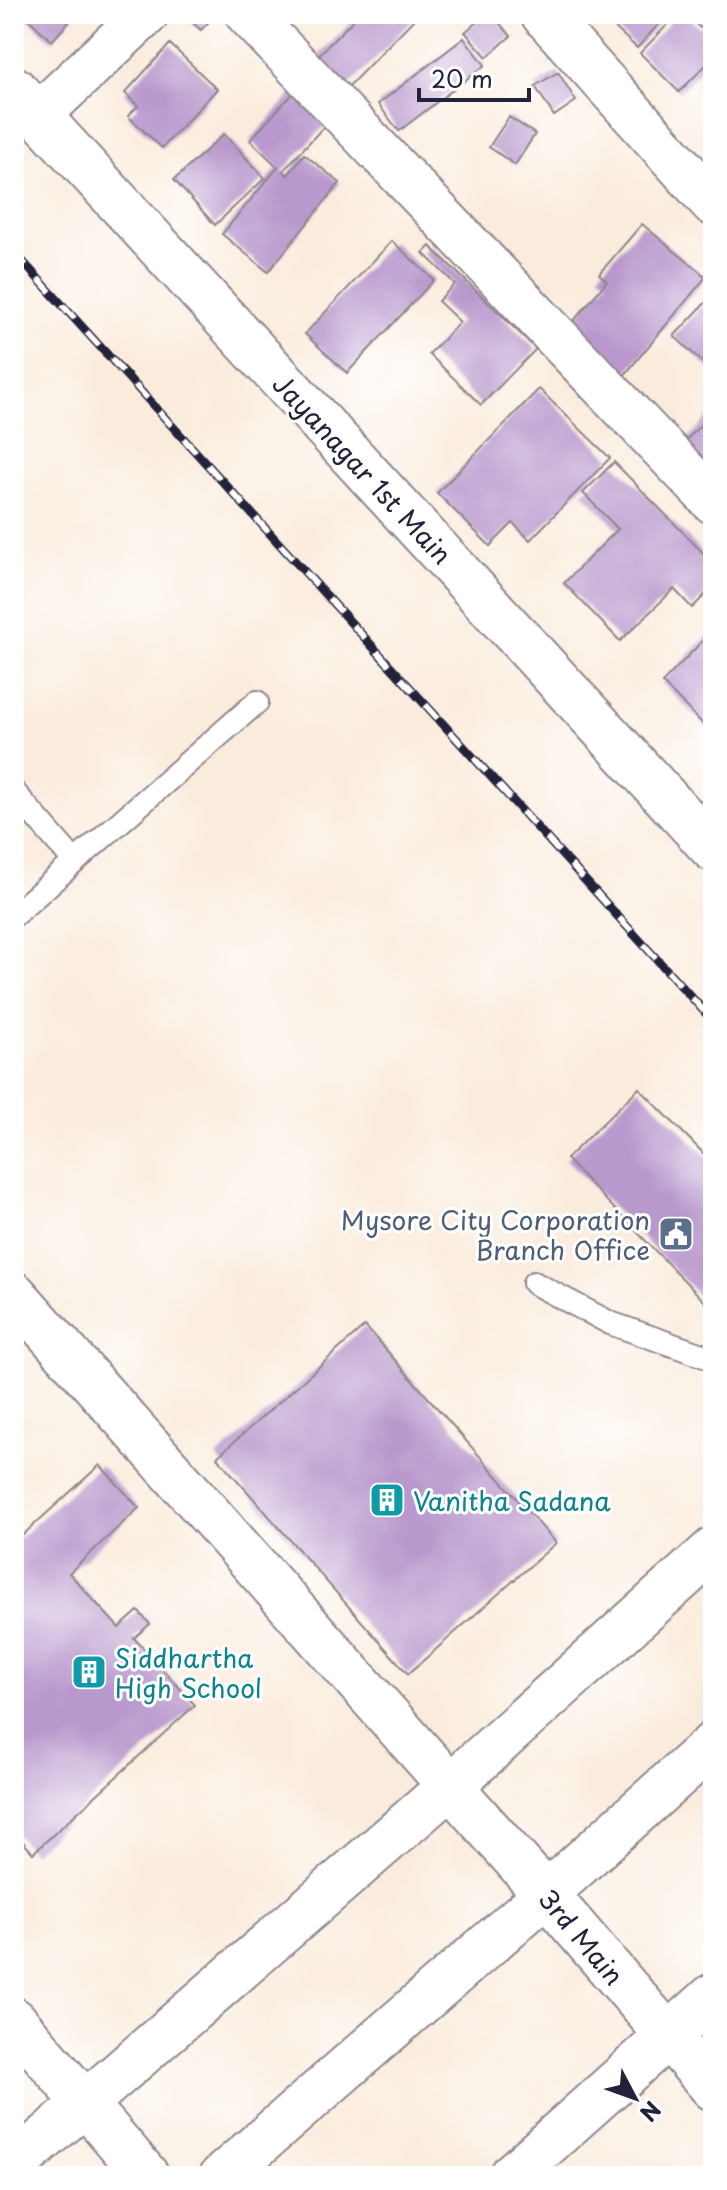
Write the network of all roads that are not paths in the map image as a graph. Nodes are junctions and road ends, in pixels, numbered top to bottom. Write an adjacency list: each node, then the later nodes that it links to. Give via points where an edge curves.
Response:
1 (146, 14): 4 (street)
2 (248, 14): 6 (street)
3 (543, 14): 5 (street)
4 (26, 102): 9 (street, Jayanagar 1st Main)
5 (713, 203)
6 (713, 501)
7 (257, 702): 10 (lane)
8 (14, 792): 10 (lane)
9 (713, 849)
10 (75, 862): 11 (lane)
11 (14, 915)
12 (534, 1283): 14 (lane, via 610,1323)
13 (14, 1294): 17 (street, 3rd Main)
14 (713, 1359)
15 (713, 1550): 17 (street)
16 (713, 1744): 18 (street)
17 (449, 1787): 18 (street, 3rd Main); 23 (street)
18 (546, 1894): 21 (street, 3rd Main); 26 (street)
19 (713, 1996): 21 (street)
20 (14, 2020): 23 (street)
21 (666, 2036): 22 (street, 3rd Main); 27 (street)
22 (713, 2088)
23 (86, 2103): 24 (street); 25 (street)
24 (14, 2165)
25 (147, 2176)
26 (222, 2176)
27 (511, 2176)

